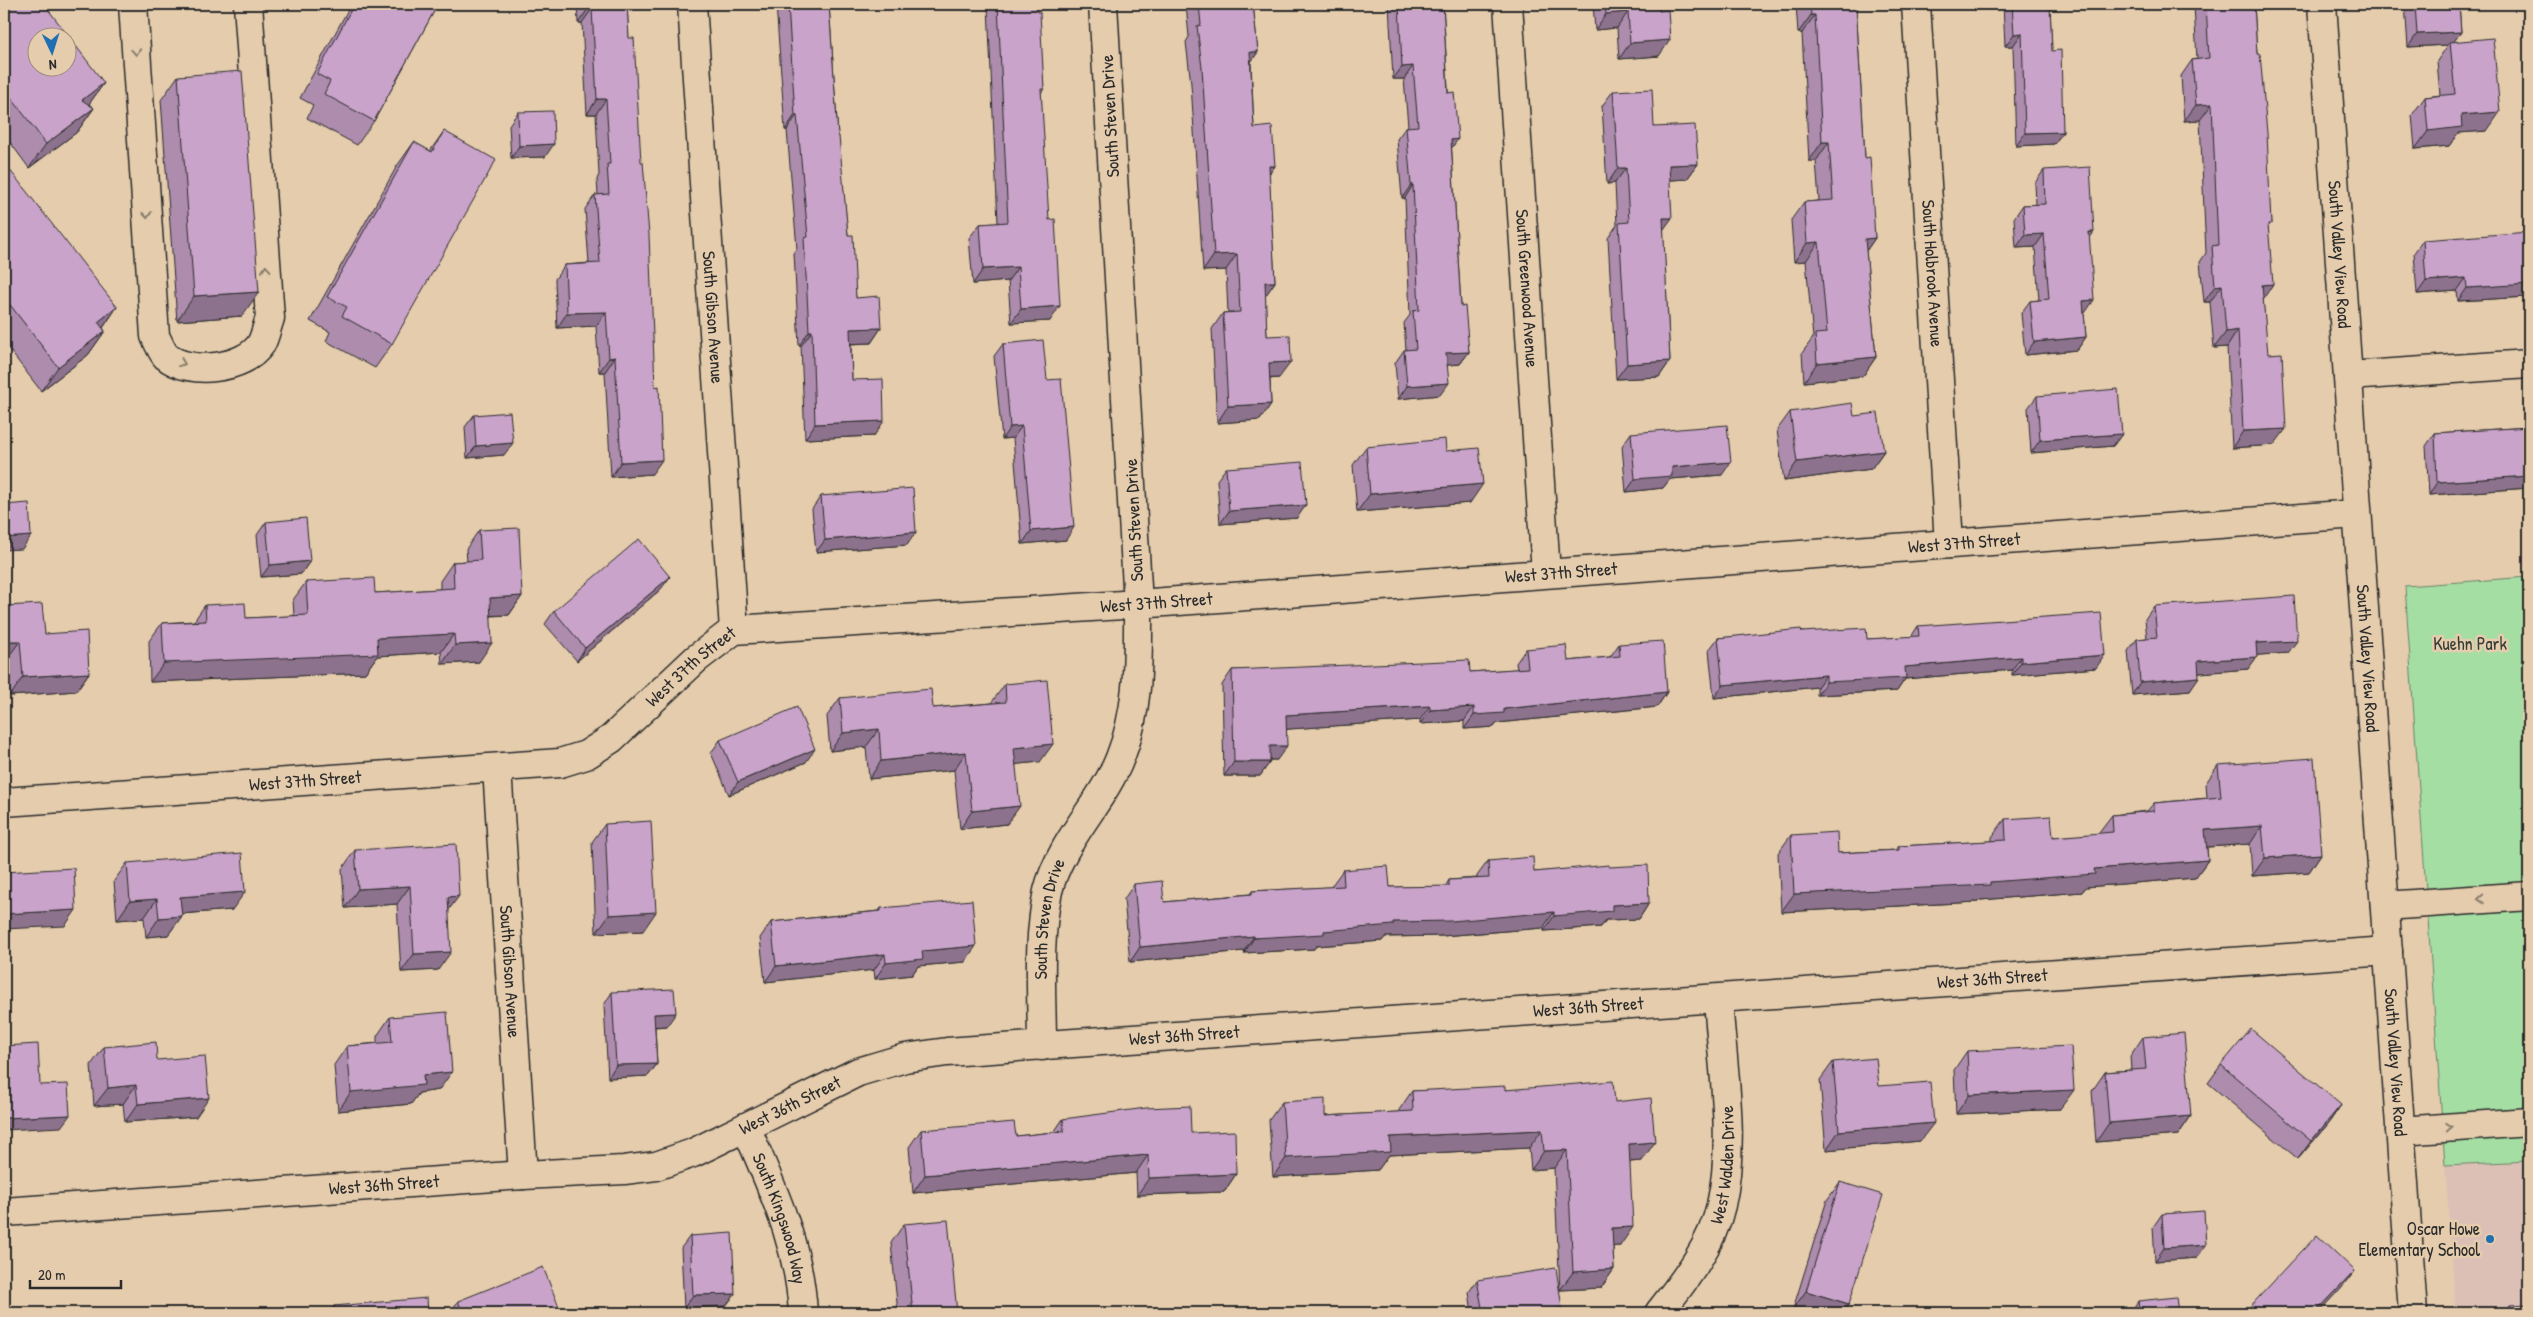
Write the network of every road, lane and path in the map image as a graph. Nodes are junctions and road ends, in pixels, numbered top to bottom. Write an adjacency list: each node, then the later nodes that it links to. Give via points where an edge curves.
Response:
1 (133, 4): 2 (street, one-way to 2, via 155,336 166,356 187,366 209,369 245,357 261,344 270,318)
2 (248, 4)
3 (692, 4): 14 (street, South Gibson Avenue)
4 (1103, 4): 13 (street, South Steven Drive)
5 (1508, 4): 12 (street, South Greenwood Avenue)
6 (1916, 4): 11 (street, South Holbrook Avenue)
7 (2322, 4): 9 (street, South Valley View Road)
8 (2529, 364): 9 (street)
9 (2348, 376): 10 (street, South Valley View Road)
10 (2356, 514): 11 (street, West 37th Street); 18 (street, South Valley View Road)
11 (1949, 544): 12 (street, West 37th Street)
12 (1546, 574): 13 (street, West 37th Street)
13 (1138, 604): 14 (street, West 37th Street); 21 (street, South Steven Drive, via 1137,695 1120,758 1081,821 1048,890 1042,937)
14 (734, 630): 15 (street, West 37th Street, via 696,659 612,739 586,755 560,763)
15 (497, 768): 16 (street, West 37th Street); 25 (street, South Gibson Avenue)
16 (4, 802)
17 (2529, 896): 18 (street, one-way to 18)
18 (2385, 906): 19 (street, South Valley View Road)
19 (2388, 951): 20 (street, West 36th Street); 24 (street, South Valley View Road)
20 (1718, 999): 21 (street, West 36th Street); 28 (street, West Walden Drive, via 1727,1134 1721,1206 1692,1270)
21 (1042, 1046): 23 (street, West 36th Street, via 905,1058 858,1072)
22 (2529, 1122): 24 (street, one-way to 22)
23 (746, 1127): 25 (street, West 36th Street, via 693,1153 656,1166); 27 (street, South Kingswood Way, via 784,1216 798,1264)
24 (2400, 1131): 29 (street, South Valley View Road)
25 (523, 1175): 26 (street, West 36th Street)
26 (4, 1212)
27 (803, 1313)
28 (1659, 1313)
29 (2413, 1313)

